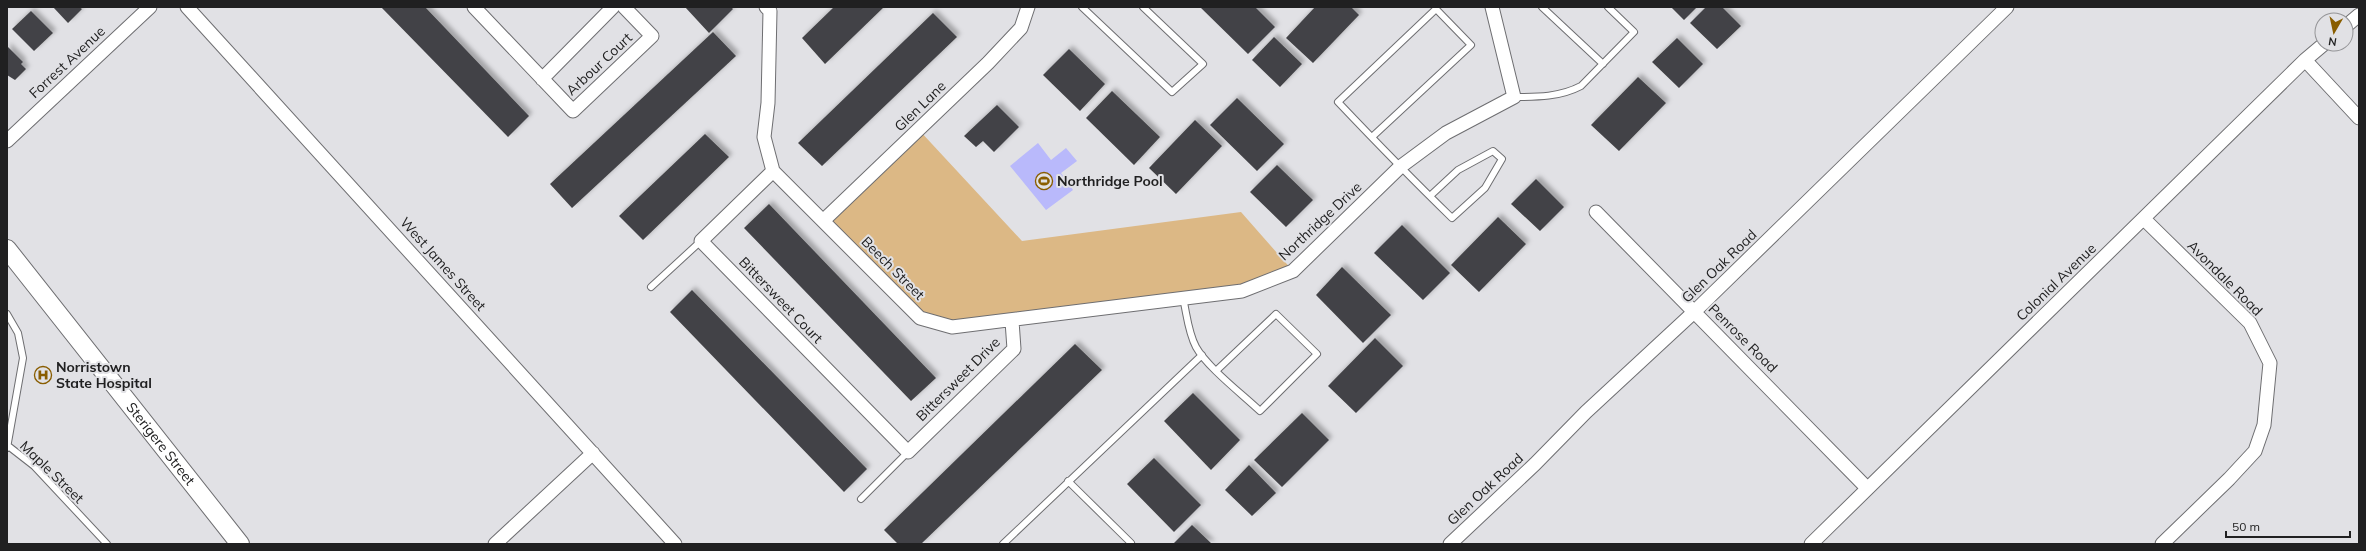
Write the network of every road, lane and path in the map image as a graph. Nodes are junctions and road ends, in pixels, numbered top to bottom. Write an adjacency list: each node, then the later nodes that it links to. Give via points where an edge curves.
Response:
1 (150, 7): 21 (street, Forrest Avenue)
2 (187, 7): 39 (street, West James Street)
3 (474, 7): 17 (street, Arbour Court)
4 (613, 7): 17 (street)
5 (624, 7): 17 (street, Arbour Court, via 652,36 573,111)
6 (1028, 7): 27 (street, Glen Lane, via 1020,28 988,63)
7 (1143, 7): 13 (lane, via 1203,64 1172,92)
8 (1492, 7): 18 (street)
9 (1542, 7): 16 (lane)
10 (1608, 7): 16 (lane, via 1634,32)
11 (2007, 7): 32 (street, Glen Oak Road)
12 (770, 8): 23 (street, via 768,103 764,137)
13 (1083, 8)
14 (2314, 52): 15 (street, Colonial Avenue)
15 (2305, 60): 19 (street); 26 (street, Colonial Avenue)
16 (1603, 64): 18 (lane, via 1581,86 1571,91 1544,97)
17 (542, 78)
18 (1514, 97): 22 (street, Northridge Drive, via 1446,133)
19 (2359, 118)
20 (1372, 138): 20 (lane, via 1471,44 1436,8 1338,102); 22 (lane)
21 (7, 141)
22 (1400, 167): 24 (lane); 31 (street, Northridge Drive, via 1293,271 1242,291)
23 (773, 171): 27 (street, Beech Street); 28 (street)
24 (1430, 196): 24 (lane, via 1452,218 1485,188 1502,159 1493,151 1458,170)
25 (1596, 212): 32 (street, Penrose Road)
26 (2144, 219): 41 (street, Colonial Avenue); 51 (street, Avondale Road, via 2250,323 2270,363 2264,425 2254,451)
27 (824, 220): 34 (street, Beech Street, via 920,318 952,327)
28 (701, 241): 30 (lane); 38 (street, Bittersweet Court)
29 (7, 249): 44 (street, Sterigere Street)
30 (651, 287)
31 (1183, 298): 34 (street, Beech Street); 35 (lane, via 1187,322 1195,346)
32 (1694, 312): 41 (street, Penrose Road); 49 (street, Glen Oak Road)
33 (7, 315): 37 (lane, Maple Street, via 18,333 23,358)
34 (1012, 321): 38 (street, Bittersweet Drive, via 1014,349)
35 (1202, 356): 36 (lane); 40 (lane)
36 (1217, 370): 36 (lane, via 1260,411 1317,354 1276,314)
37 (7, 446): 43 (lane, Maple Street, via 34,466)
38 (908, 452): 42 (lane)
39 (593, 453): 45 (street); 46 (street, West James Street)
40 (1068, 481): 47 (lane); 48 (lane)
41 (1867, 488): 50 (street, Colonial Avenue)
42 (861, 499)
43 (107, 544)
44 (240, 544)
45 (495, 544)
46 (675, 544)
47 (1003, 544)
48 (1130, 544)
49 (1450, 544)
50 (1810, 544)
51 (2162, 544)

